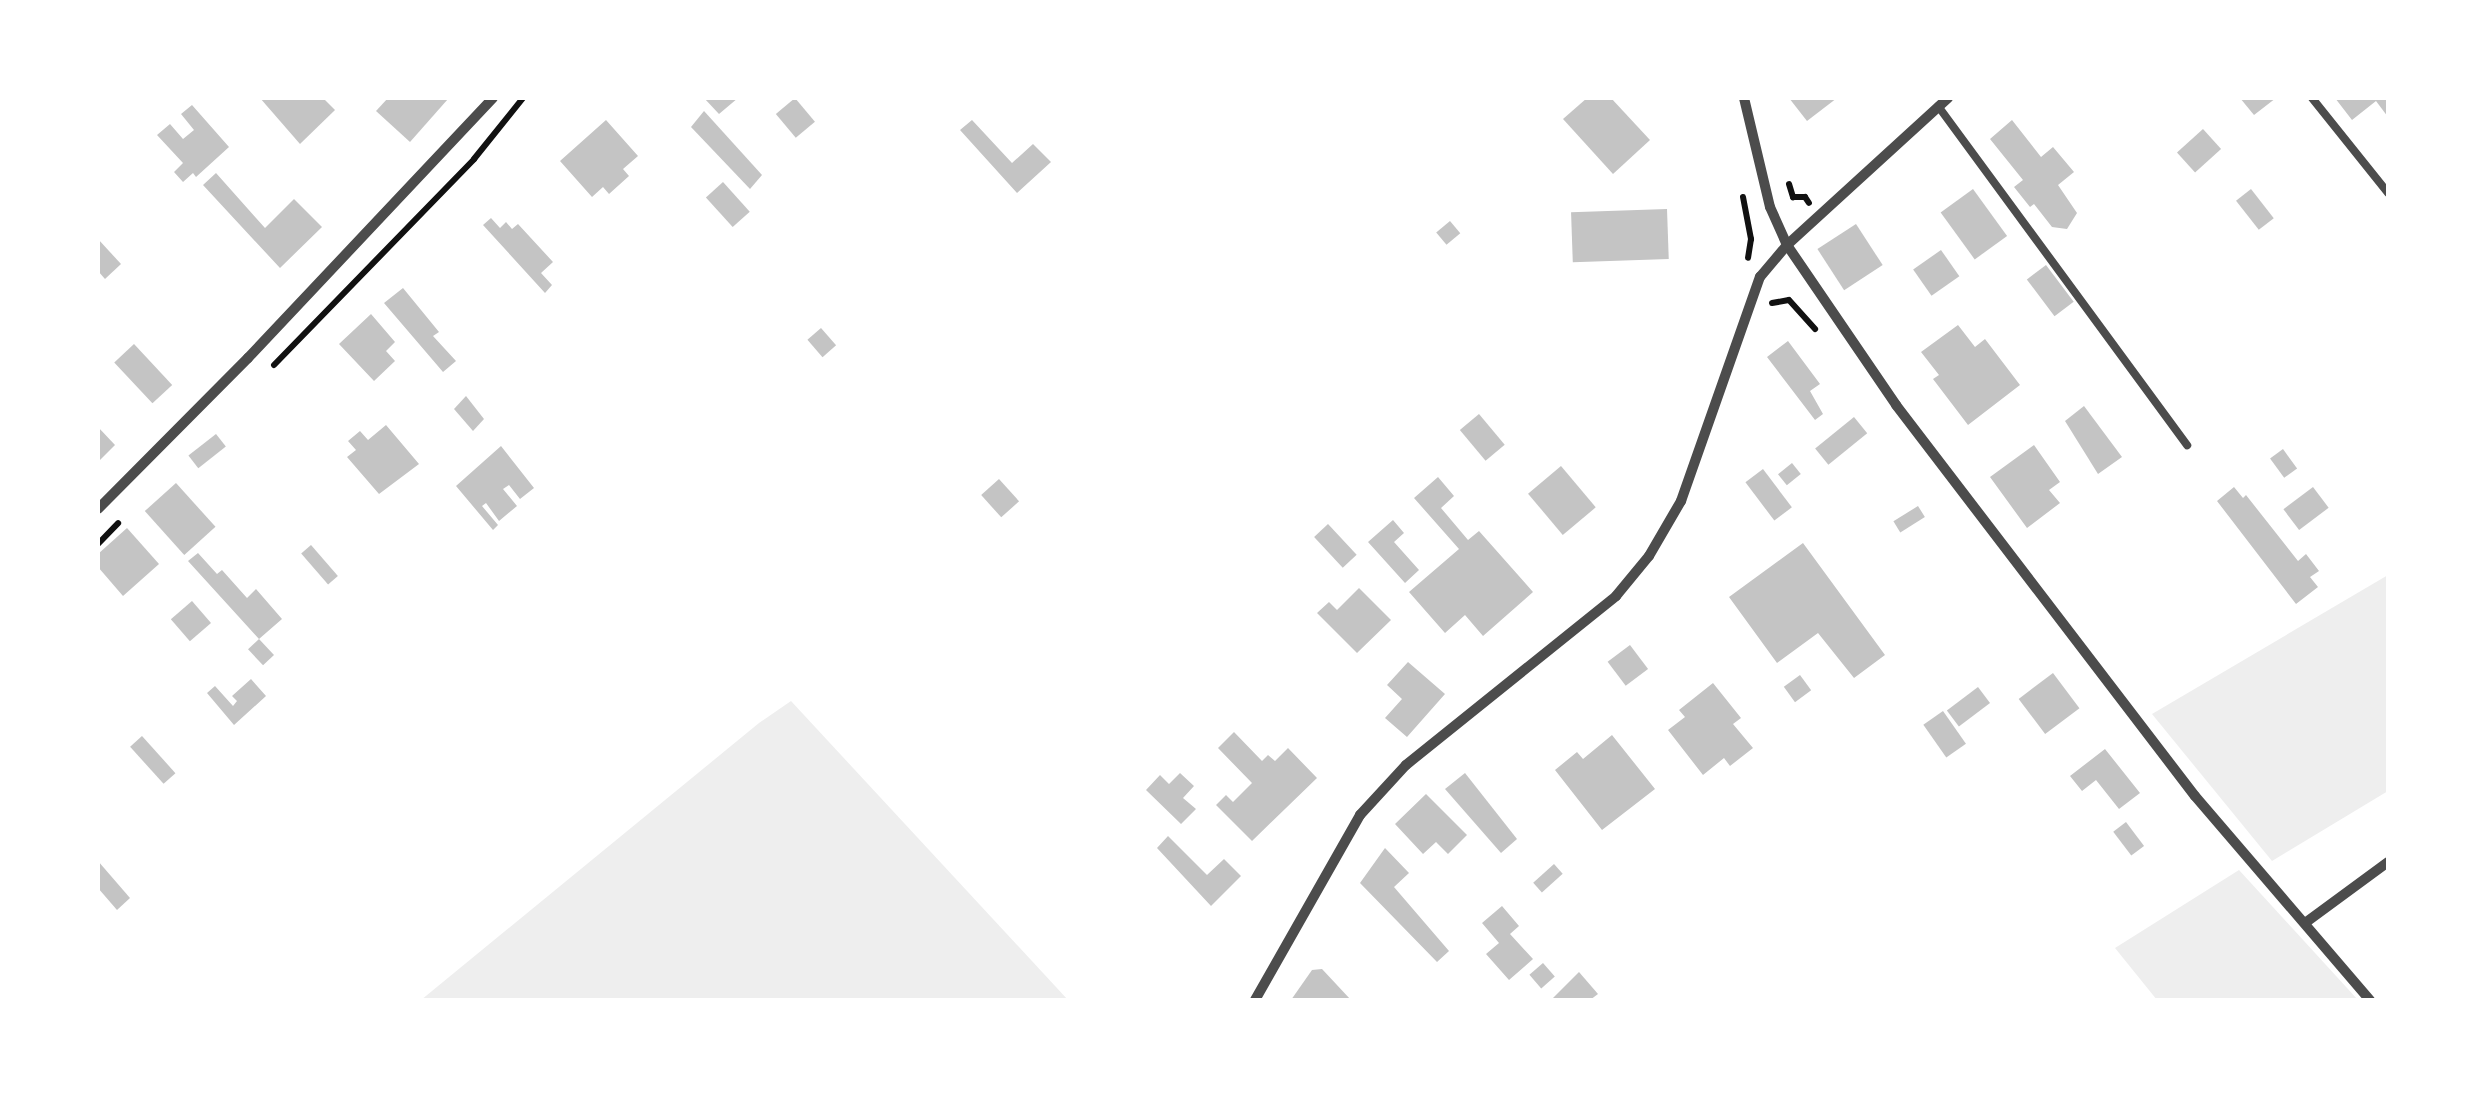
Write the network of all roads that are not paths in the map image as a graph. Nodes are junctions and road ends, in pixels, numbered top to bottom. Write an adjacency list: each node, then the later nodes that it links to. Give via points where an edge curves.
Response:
1 (492, 98): 8 (street)
2 (1744, 98): 6 (street, via 1770,207)
3 (2312, 98): 5 (lane)
4 (1943, 102): 6 (street); 7 (lane)
5 (2388, 193)
6 (1787, 245): 10 (street, via 1896,406 2195,796); 11 (street, via 1760,277 1681,501 1650,556 1616,596 1406,764 1360,815)
7 (2187, 444)
8 (98, 509)
9 (2388, 862): 10 (street)
10 (2305, 923): 12 (street)
11 (1254, 1000)
12 (2370, 1000)

